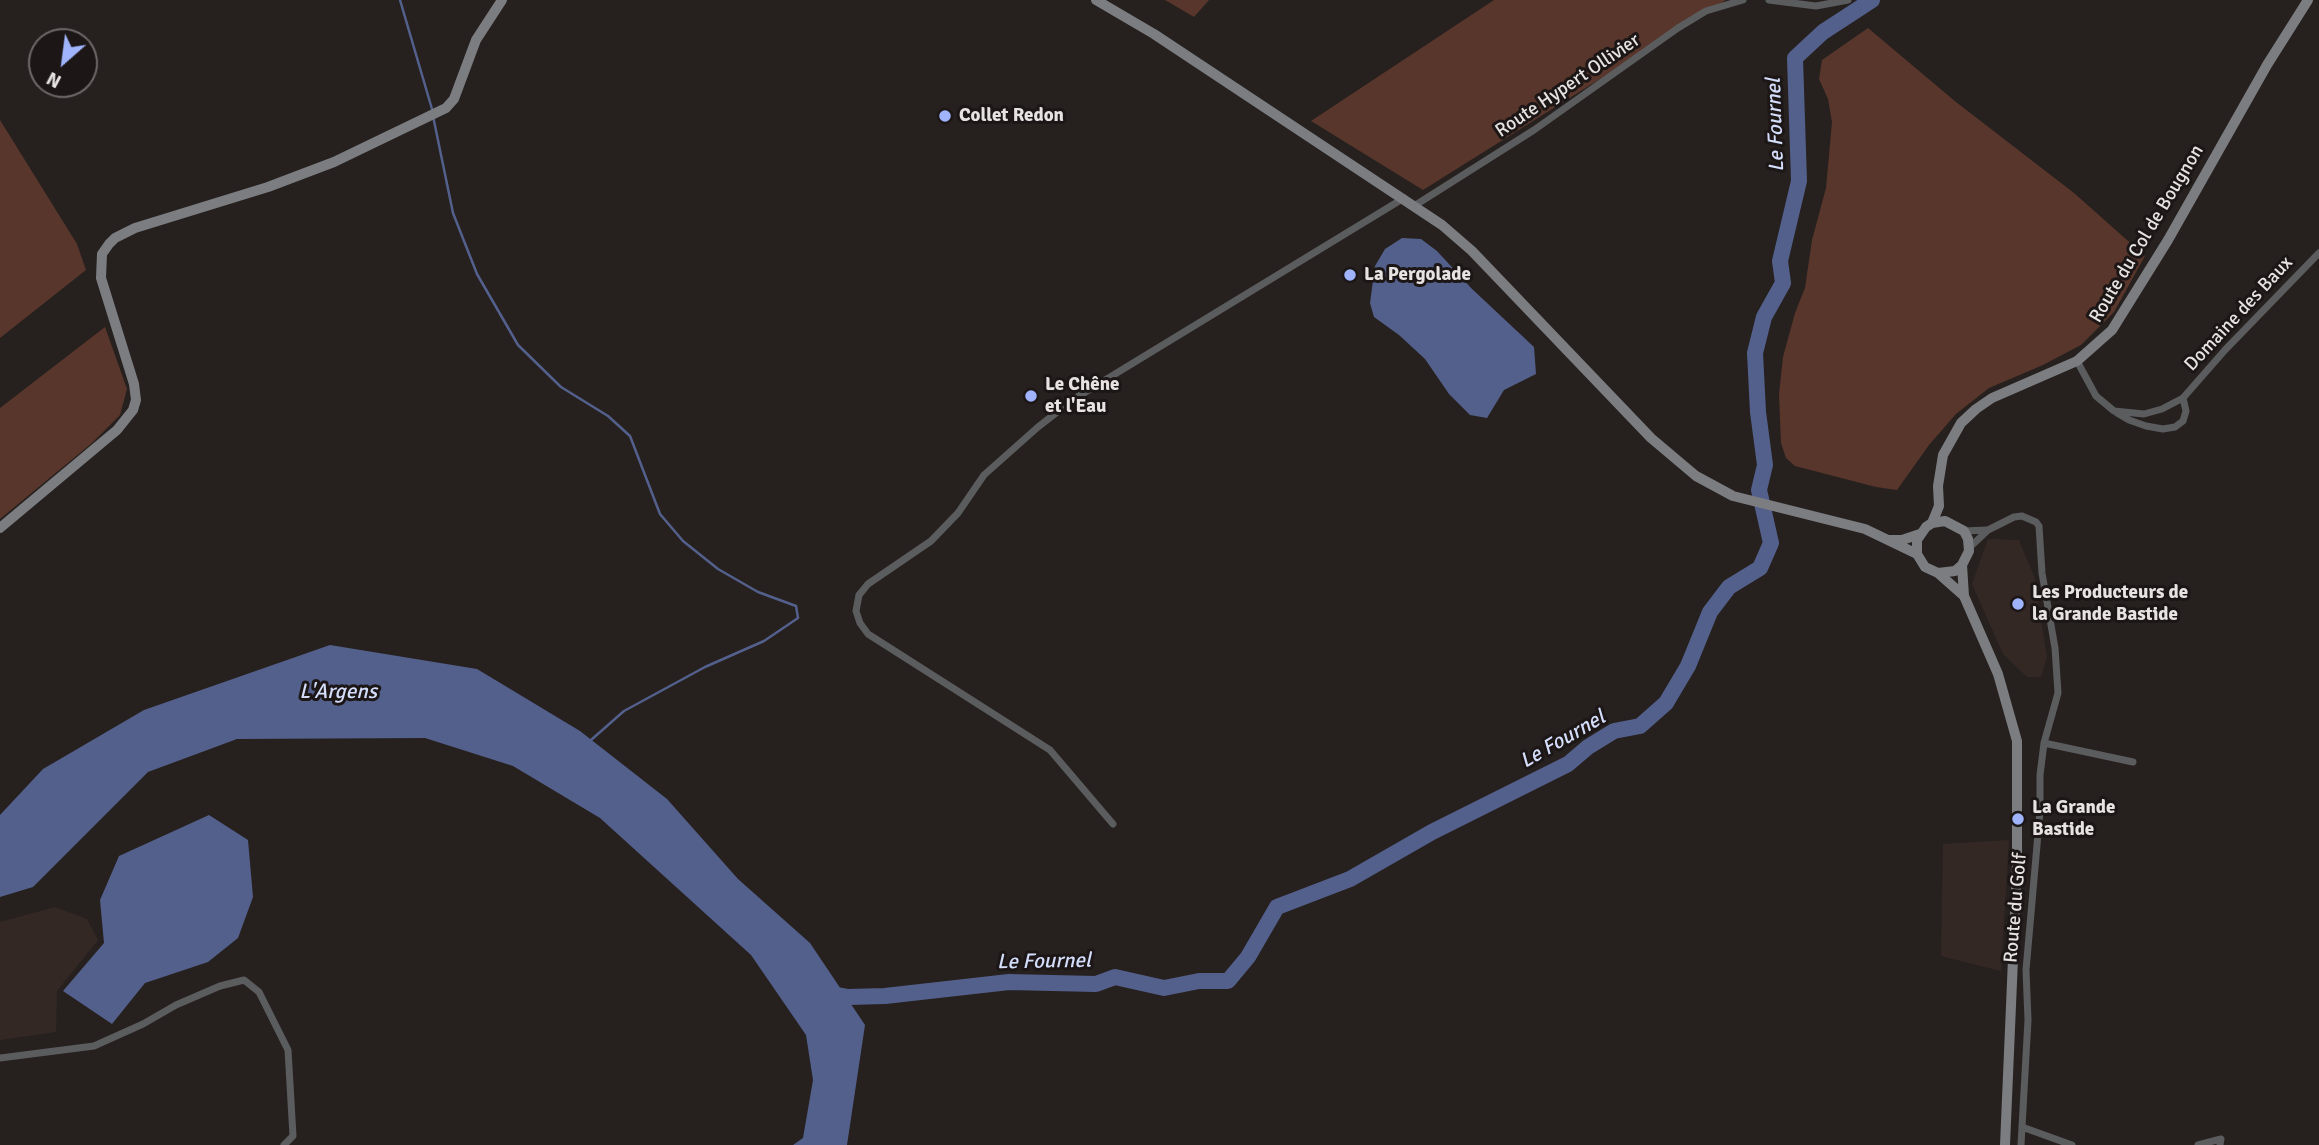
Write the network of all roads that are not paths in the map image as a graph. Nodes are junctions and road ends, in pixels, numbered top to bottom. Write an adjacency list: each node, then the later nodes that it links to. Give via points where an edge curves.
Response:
1 (502, 0): 16 (main road, via 476,40 454,99 446,108 301,175 115,238 102,254 101,278 134,384 133,410 117,430)
2 (1096, 0): 7 (main road)
3 (1743, 0): 8 (street, Route Hypert Ollivier, via 1706,11 1678,28 1534,130)
4 (1769, 0): 5 (street, via 1816,6)
5 (1848, 0)
6 (2308, 0): 10 (main road, Route du Col de Bougnon, via 2125,313 2105,338)
7 (1404, 198): 8 (main road); 28 (street, via 1067,404 984,475 958,513 931,541 859,595 856,611 868,634 1050,750)
8 (1414, 206): 20 (main road, via 1472,251 1651,438 1696,476 1752,502 1848,523)
9 (2319, 253): 11 (street, Domaine des Baux)
10 (2077, 361): 12 (street, Domaine des Baux, via 2096,397); 13 (main road, Route du Col de Bougnon, via 1992,398 1961,423 1943,455)
11 (2183, 398): 12 (street, Domaine des Baux, via 2155,412); 12 (street, Domaine des Baux, via 2186,411 2175,427 2146,426)
12 (2114, 411)
13 (1939, 506): 14 (main road, Route du Col de Bougnon); 15 (main road)
14 (1932, 523): 15 (main road); 19 (main road)
15 (1950, 523): 18 (main road)
16 (0, 528)
17 (1988, 530): 18 (street, Route du Golf); 21 (street, Route du Golf); 26 (street, Route du Golf, via 2022,516 2039,526 2058,693)
18 (1964, 531): 21 (main road)
19 (1920, 534): 20 (main road); 22 (main road)
20 (1890, 540): 22 (main road)
21 (1969, 548): 23 (main road)
22 (1917, 554): 24 (main road, via 1925,567)
23 (1962, 565): 24 (main road); 25 (main road)
24 (1938, 573): 25 (main road)
25 (1964, 596): 32 (main road, via 1998,674 2017,741 2017,866)
26 (2044, 743): 27 (street); 30 (street, Route du Golf, via 2026,970)
27 (2133, 762)
28 (1113, 824)
29 (0, 1058): 31 (street, via 94,1046 176,1005 244,980 259,992 288,1050 293,1136)
30 (2022, 1127): 33 (street, Route du Golf); 34 (street)
31 (285, 1145)
32 (2005, 1145)
33 (2021, 1145)
34 (2072, 1145)
35 (2198, 1145): 36 (street, via 2221,1139)
36 (2220, 1145)

